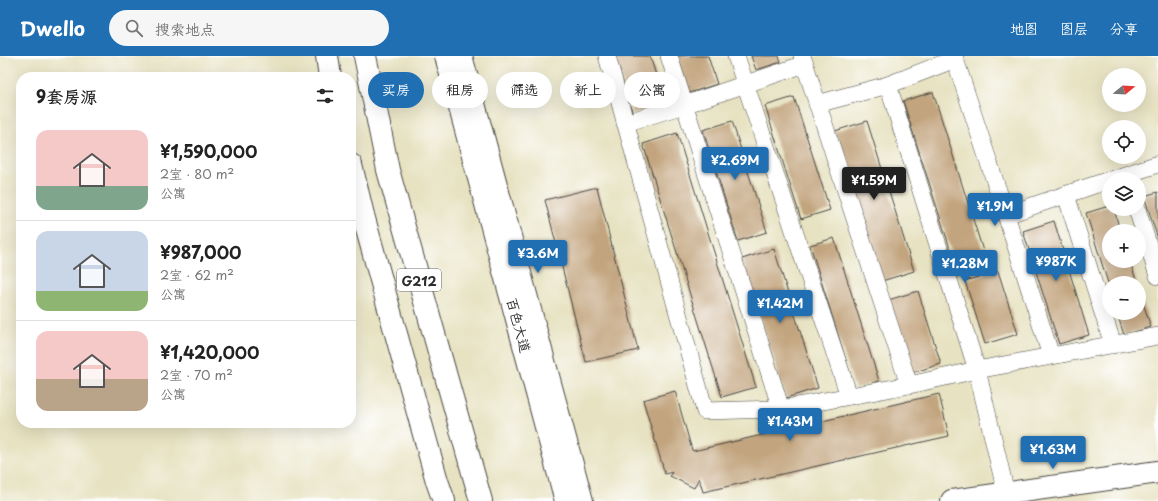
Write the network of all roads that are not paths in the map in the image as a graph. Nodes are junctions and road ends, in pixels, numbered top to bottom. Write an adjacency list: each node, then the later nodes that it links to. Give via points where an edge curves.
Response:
1 (327, 56): 10 (main road)
2 (365, 56): 34 (main road, G212, via 388,170)
3 (446, 56): 35 (main road, 百色大道)
4 (461, 56): 36 (main road)
5 (607, 56): 15 (street)
6 (669, 56): 14 (street)
7 (736, 56): 11 (street)
8 (954, 58): 12 (street); 21 (street)
9 (803, 60): 11 (street); 13 (street)
10 (329, 72)
11 (746, 85): 14 (street); 29 (street)
12 (888, 85): 13 (street); 27 (street)
13 (817, 104): 28 (street)
14 (684, 105): 15 (street); 30 (street)
15 (625, 122): 30 (street, via 705,411)
16 (1158, 164): 17 (street)
17 (1137, 172)
18 (1102, 182): 20 (street)
19 (356, 186): 33 (main road)
20 (1066, 195): 21 (street); 25 (street)
21 (1006, 215): 26 (street)
22 (1139, 216): 23 (street)
23 (1158, 276)
24 (1158, 336): 25 (street)
25 (1113, 345): 26 (street)
26 (1051, 356): 27 (street)
27 (977, 370): 28 (street); 32 (street)
28 (909, 385): 29 (street)
29 (849, 396): 30 (street)
30 (781, 409)
31 (1158, 472): 32 (main road)
32 (1006, 494): 37 (main road)
33 (444, 501)
34 (481, 501)
35 (566, 501)
36 (582, 501)
37 (952, 501)

